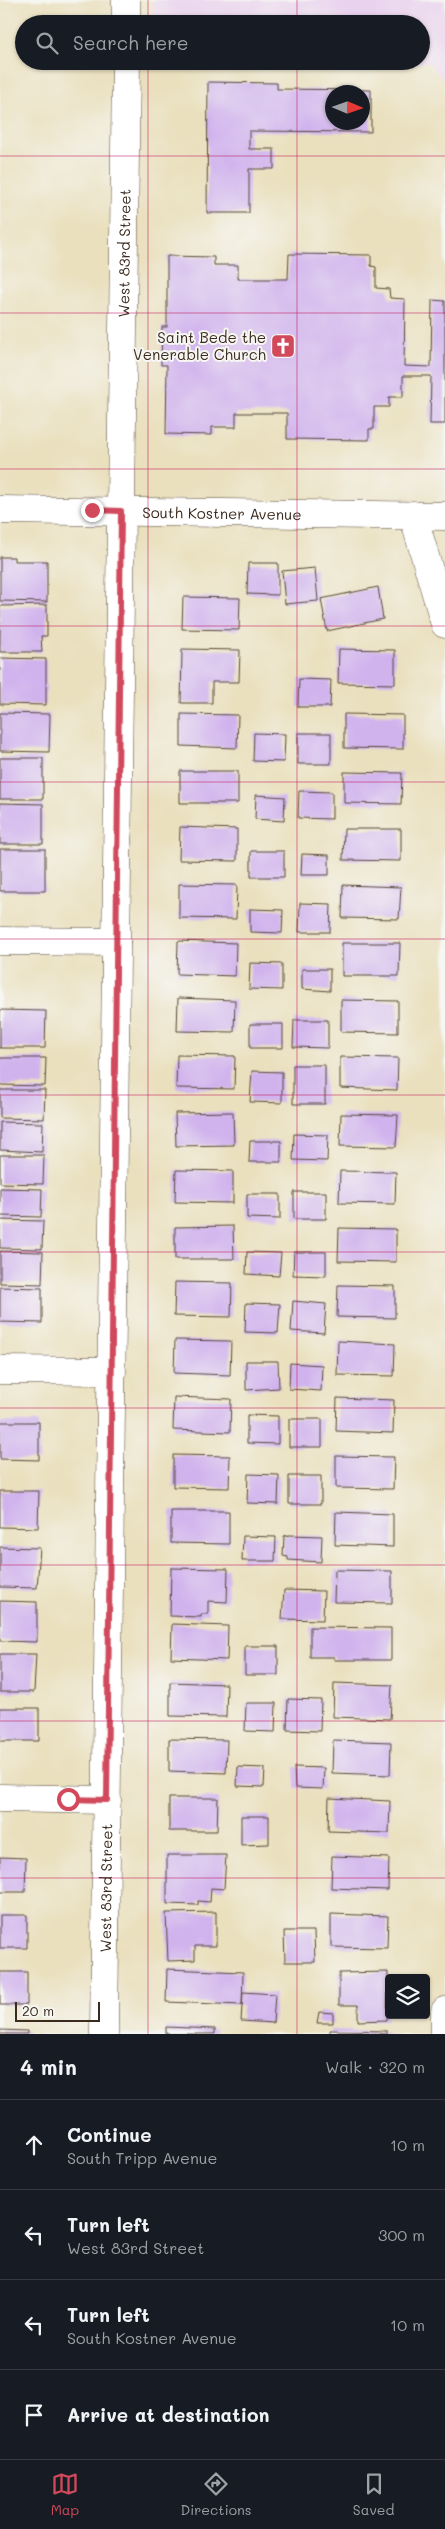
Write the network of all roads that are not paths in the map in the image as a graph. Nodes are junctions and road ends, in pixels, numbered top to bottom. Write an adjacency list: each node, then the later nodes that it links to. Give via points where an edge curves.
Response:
1 (126, 0): 2 (street)
2 (126, 15)
3 (126, 70): 5 (street, West 83rd Street)
4 (0, 510): 5 (street, South Kostner Avenue)
5 (121, 511): 6 (street, South Kostner Avenue); 10 (street, West 83rd Street)
6 (413, 516): 7 (street, South Kostner Avenue); 8 (street)
7 (445, 516)
8 (445, 624)
9 (0, 940): 10 (street)
10 (116, 942): 12 (street, West 83rd Street)
11 (0, 1370): 12 (street)
12 (112, 1371): 14 (street, West 83rd Street)
13 (0, 1798): 14 (street)
14 (107, 1800): 16 (street, West 83rd Street)
15 (445, 2011): 17 (street)
16 (104, 2034)
17 (445, 2034)

